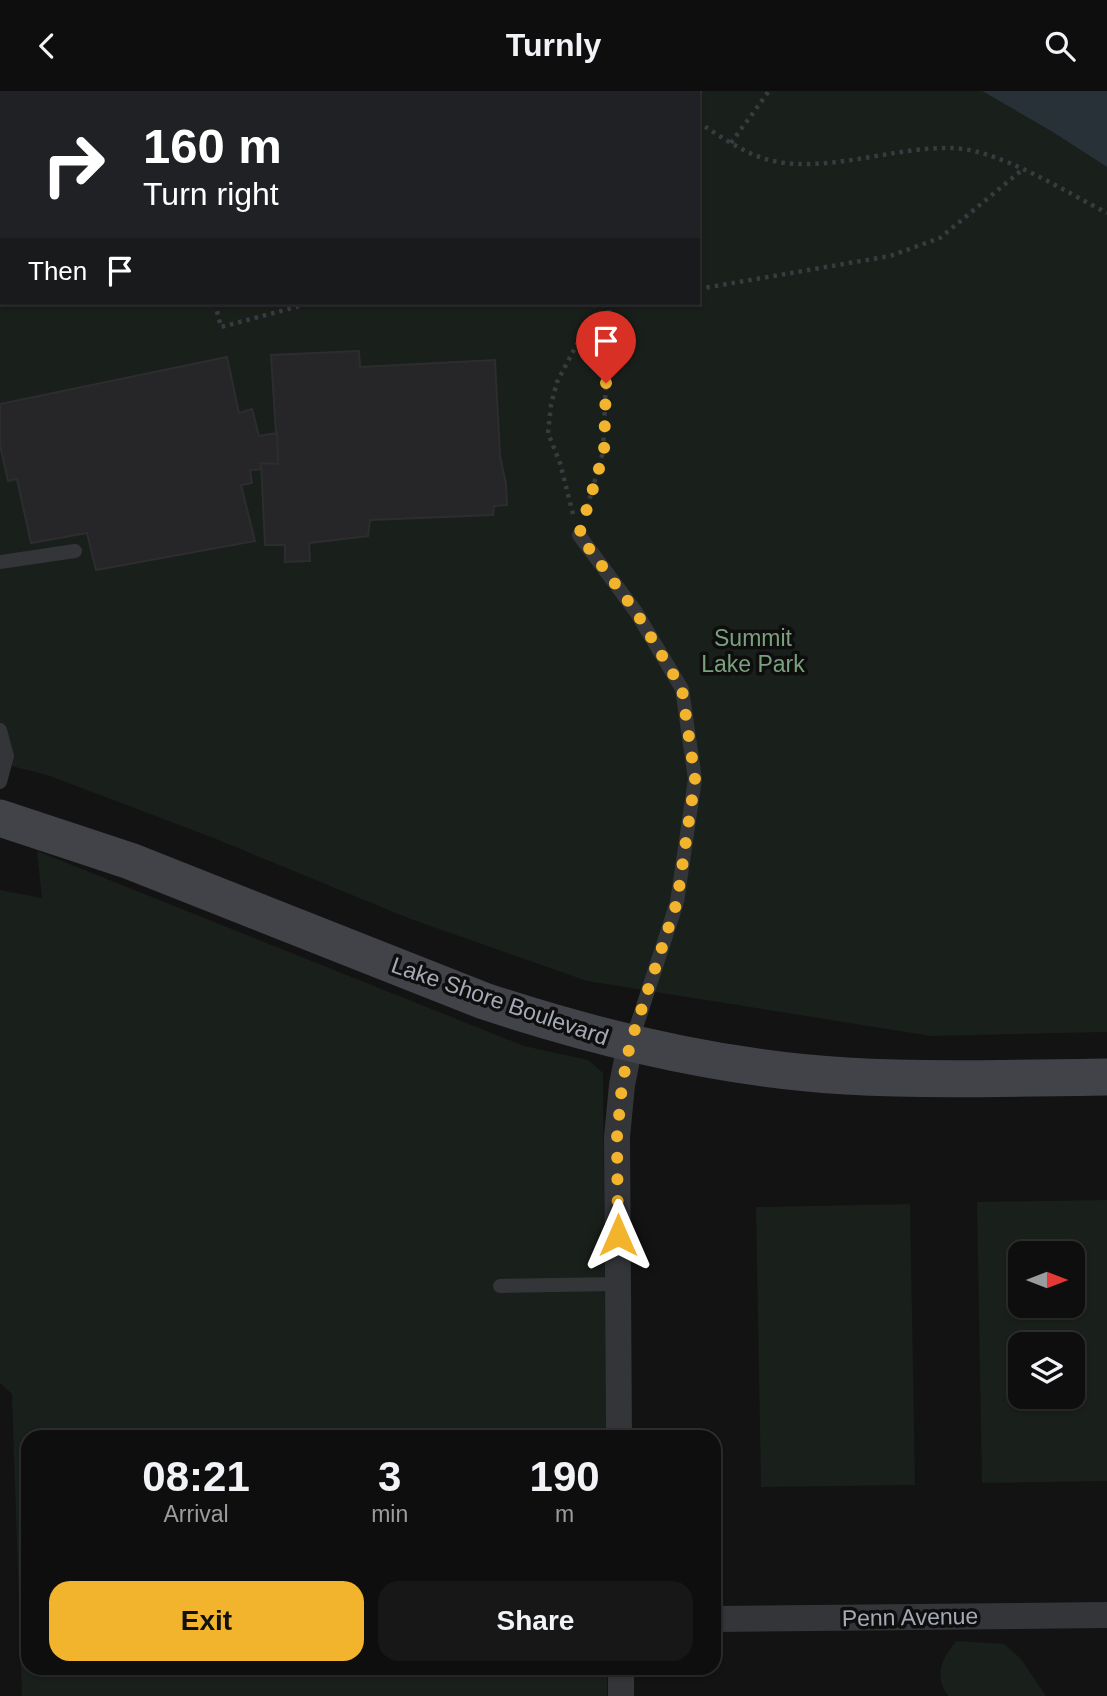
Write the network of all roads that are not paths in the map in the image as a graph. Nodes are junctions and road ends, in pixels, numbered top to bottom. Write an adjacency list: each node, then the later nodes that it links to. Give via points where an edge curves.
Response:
1 (579, 535): 7 (lane, via 636,612 682,689 695,779 677,902)
2 (75, 551): 3 (lane)
3 (0, 562)
4 (0, 730): 5 (lane, via 8,756)
5 (0, 782)
6 (0, 818): 7 (main road, Lake Shore Boulevard, via 130,861 485,1000)
7 (630, 1044): 8 (main road, Lake Shore Boulevard, via 747,1066 846,1076); 9 (street, via 617,1137)
8 (1107, 1077)
9 (618, 1285): 10 (lane); 11 (street)
10 (500, 1286)
11 (619, 1430)
12 (1107, 1615): 13 (street, Penn Avenue)
13 (721, 1619)
14 (621, 1675): 15 (street)
15 (621, 1696)

